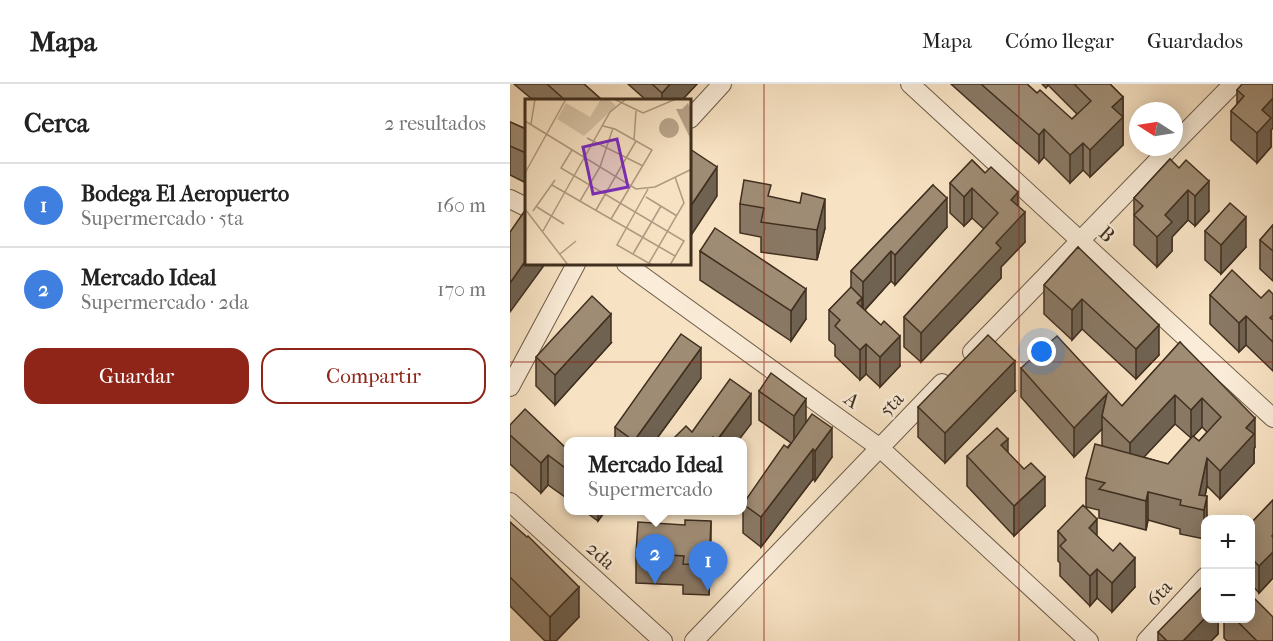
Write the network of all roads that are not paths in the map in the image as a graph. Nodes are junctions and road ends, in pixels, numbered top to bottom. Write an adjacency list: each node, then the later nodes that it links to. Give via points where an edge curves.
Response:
1 (722, 84): 4 (street)
2 (910, 84): 9 (street, B)
3 (1233, 84): 5 (street, 5ta)
4 (692, 117)
5 (1183, 136)
6 (1163, 156): 9 (street, 5ta)
7 (510, 199): 8 (street)
8 (525, 206)
9 (1080, 240): 13 (street, B); 14 (street, 5ta)
10 (575, 266): 12 (street)
11 (629, 266): 14 (street, A)
12 (510, 387)
13 (1273, 418)
14 (880, 448): 20 (street, 5ta); 21 (street, A)
15 (510, 502): 17 (street, 2da)
16 (1201, 581): 22 (street, 6ta)
17 (639, 619): 18 (street); 19 (street, 2da)
18 (647, 641)
19 (663, 641)
20 (694, 641)
21 (1089, 641)
22 (1146, 641)

